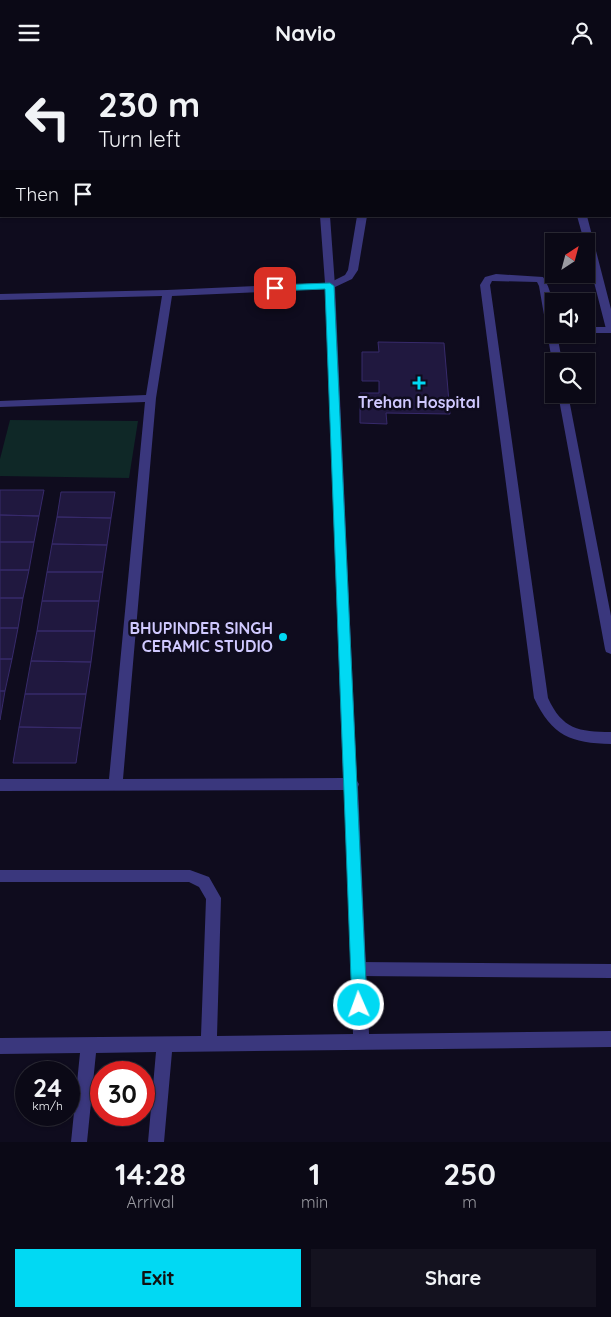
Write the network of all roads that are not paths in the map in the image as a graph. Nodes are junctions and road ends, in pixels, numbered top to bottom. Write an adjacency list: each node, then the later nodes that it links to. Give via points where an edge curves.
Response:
1 (325, 217): 4 (street)
2 (362, 217): 4 (street, via 353,270 349,277)
3 (582, 217): 9 (street)
4 (330, 286): 5 (street); 15 (street)
5 (167, 293): 7 (street); 10 (street)
6 (545, 293): 14 (street, via 540,279 496,277 488,279 486,285 541,698 547,714 562,729 584,738)
7 (0, 297)
8 (595, 330): 9 (street)
9 (611, 330)
10 (151, 398): 12 (street); 17 (street)
11 (565, 403): 13 (street)
12 (0, 404)
13 (611, 649)
14 (611, 738)
15 (352, 784): 17 (street); 19 (street)
16 (0, 785): 17 (street)
17 (115, 785)
18 (0, 876): 23 (street, via 190,876 204,882 214,898)
19 (358, 969): 20 (street); 22 (street)
20 (611, 971)
21 (611, 1039): 22 (street)
22 (361, 1042): 23 (street)
23 (209, 1043): 24 (street)
24 (165, 1044): 25 (street); 28 (street)
25 (89, 1045): 26 (street); 27 (street)
26 (0, 1046)
27 (79, 1142)
28 (156, 1142)

